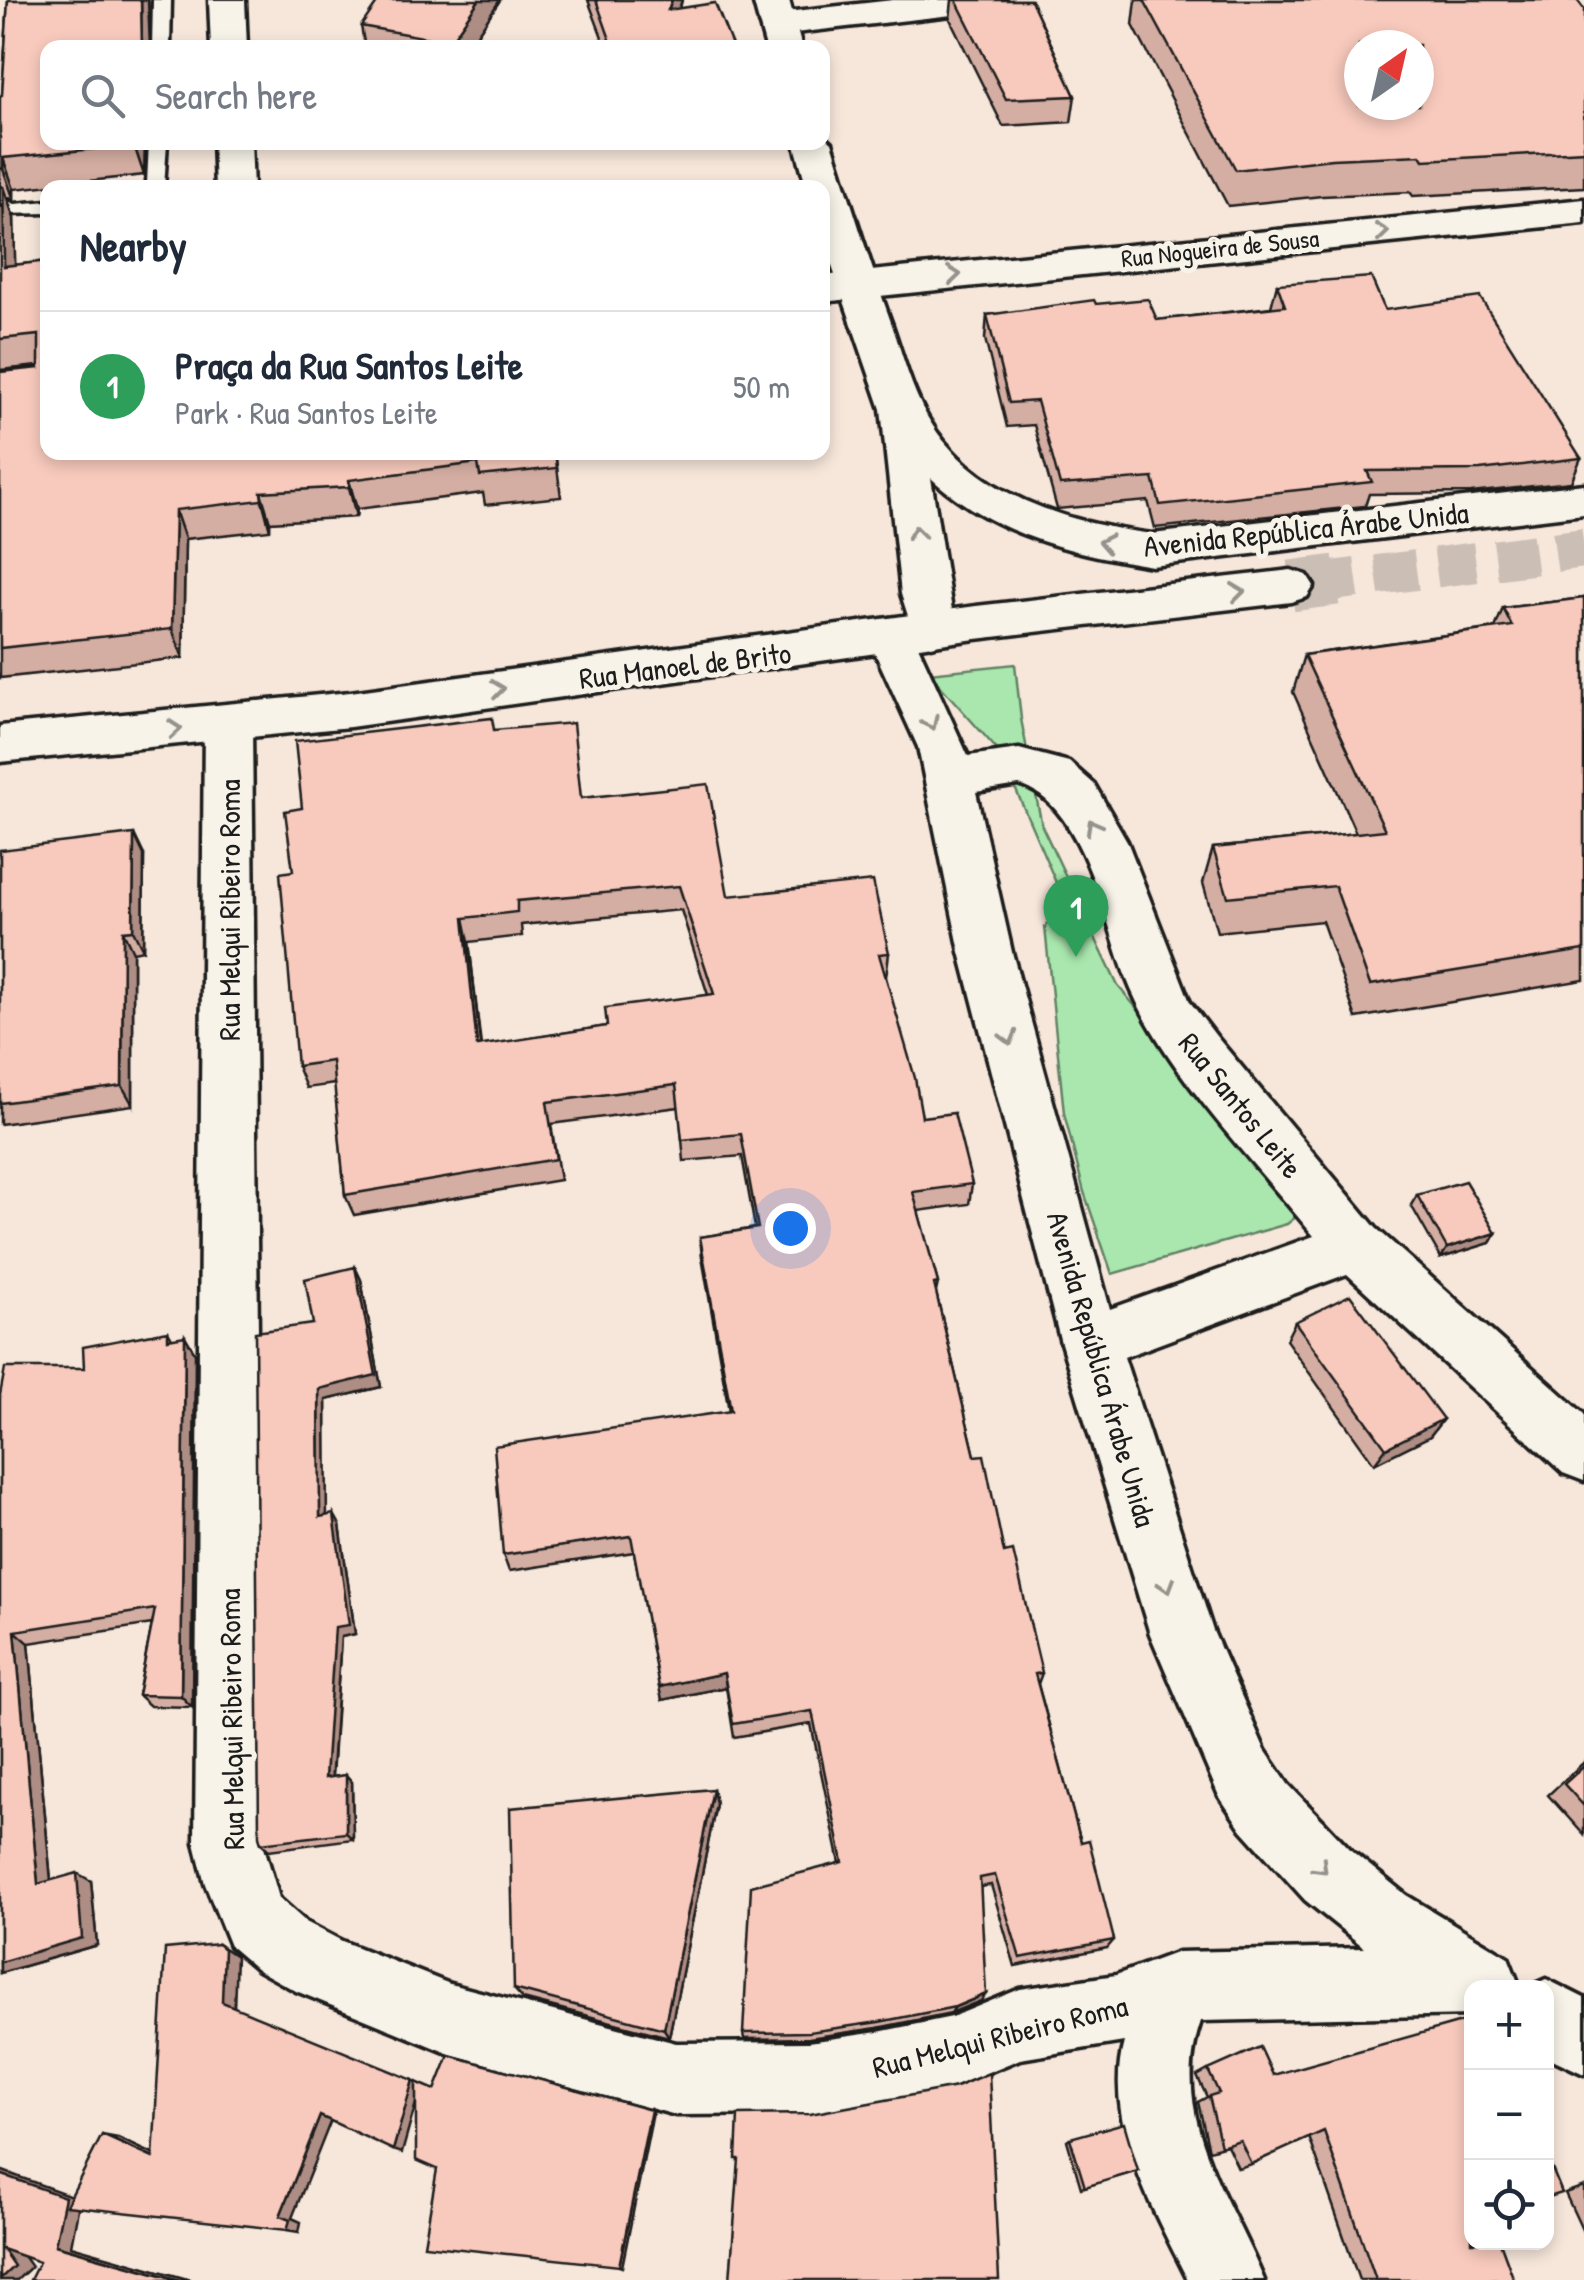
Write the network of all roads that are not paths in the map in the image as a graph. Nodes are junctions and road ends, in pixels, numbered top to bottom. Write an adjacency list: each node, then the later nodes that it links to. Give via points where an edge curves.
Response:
1 (162, 0): 5 (lane)
2 (227, 0): 6 (street)
3 (987, 0): 4 (street)
4 (777, 24)
5 (161, 40)
6 (228, 40)
7 (158, 150): 10 (lane)
8 (232, 150): 11 (street)
9 (814, 150): 12 (street, Avenida República Árabe Unida)
10 (157, 180)
11 (234, 180)
12 (820, 180)
13 (0, 204): 14 (lane)
14 (40, 208)
15 (1584, 211): 17 (street, Rua Nogueira de Sousa, one-way to 15)
16 (830, 233): 17 (street, Avenida República Árabe Unida)
17 (840, 287): 18 (street, Avenida República Árabe Unida)
18 (899, 404): 19 (street, Avenida República Árabe Unida, one-way to 18, via 1176,548 1118,546 1048,528 990,500 938,460); 21 (street, Avenida República Árabe Unida, one-way to 18, via 924,594)
19 (1584, 499)
20 (1291, 586): 21 (street, Rua Manoel de Brito, one-way to 20)
21 (911, 632): 22 (street, Rua Manoel de Brito, one-way to 21); 26 (street, Avenida República Árabe Unida, one-way to 26)
22 (228, 724): 23 (street, Rua Manoel de Brito, one-way to 22); 32 (street, Rua Melqui Ribeiro Roma, via 230,1842 254,1922 320,1967 450,2019 676,2080 809,2078 878,2067 952,2052 1020,2024 1116,2010)
23 (78, 738): 24 (street, Rua Manoel de Brito); 25 (street, Rua Manoel de Brito)
24 (0, 744)
25 (0, 753)
26 (949, 777): 27 (street, Rua Santos Leite, one-way to 26, via 1170,1016 1102,841 1077,797 1052,776 1019,766); 28 (street, Avenida República Árabe Unida, one-way to 28, via 986,952)
27 (1356, 1246): 28 (street); 29 (street, Rua Santos Leite)
28 (1090, 1343): 30 (street, Avenida República Árabe Unida, one-way to 30, via 1182,1634 1242,1773 1329,1876 1382,1919)
29 (1584, 1453)
30 (1481, 1980)
31 (1464, 1984): 32 (street, Rua Melqui Ribeiro Roma)
32 (1178, 1987): 35 (street, Rua Melqui Ribeiro Roma, via 1156,2056 1154,2095 1168,2149)
33 (1554, 2019): 34 (street)
34 (1584, 2039)
35 (1226, 2280)

